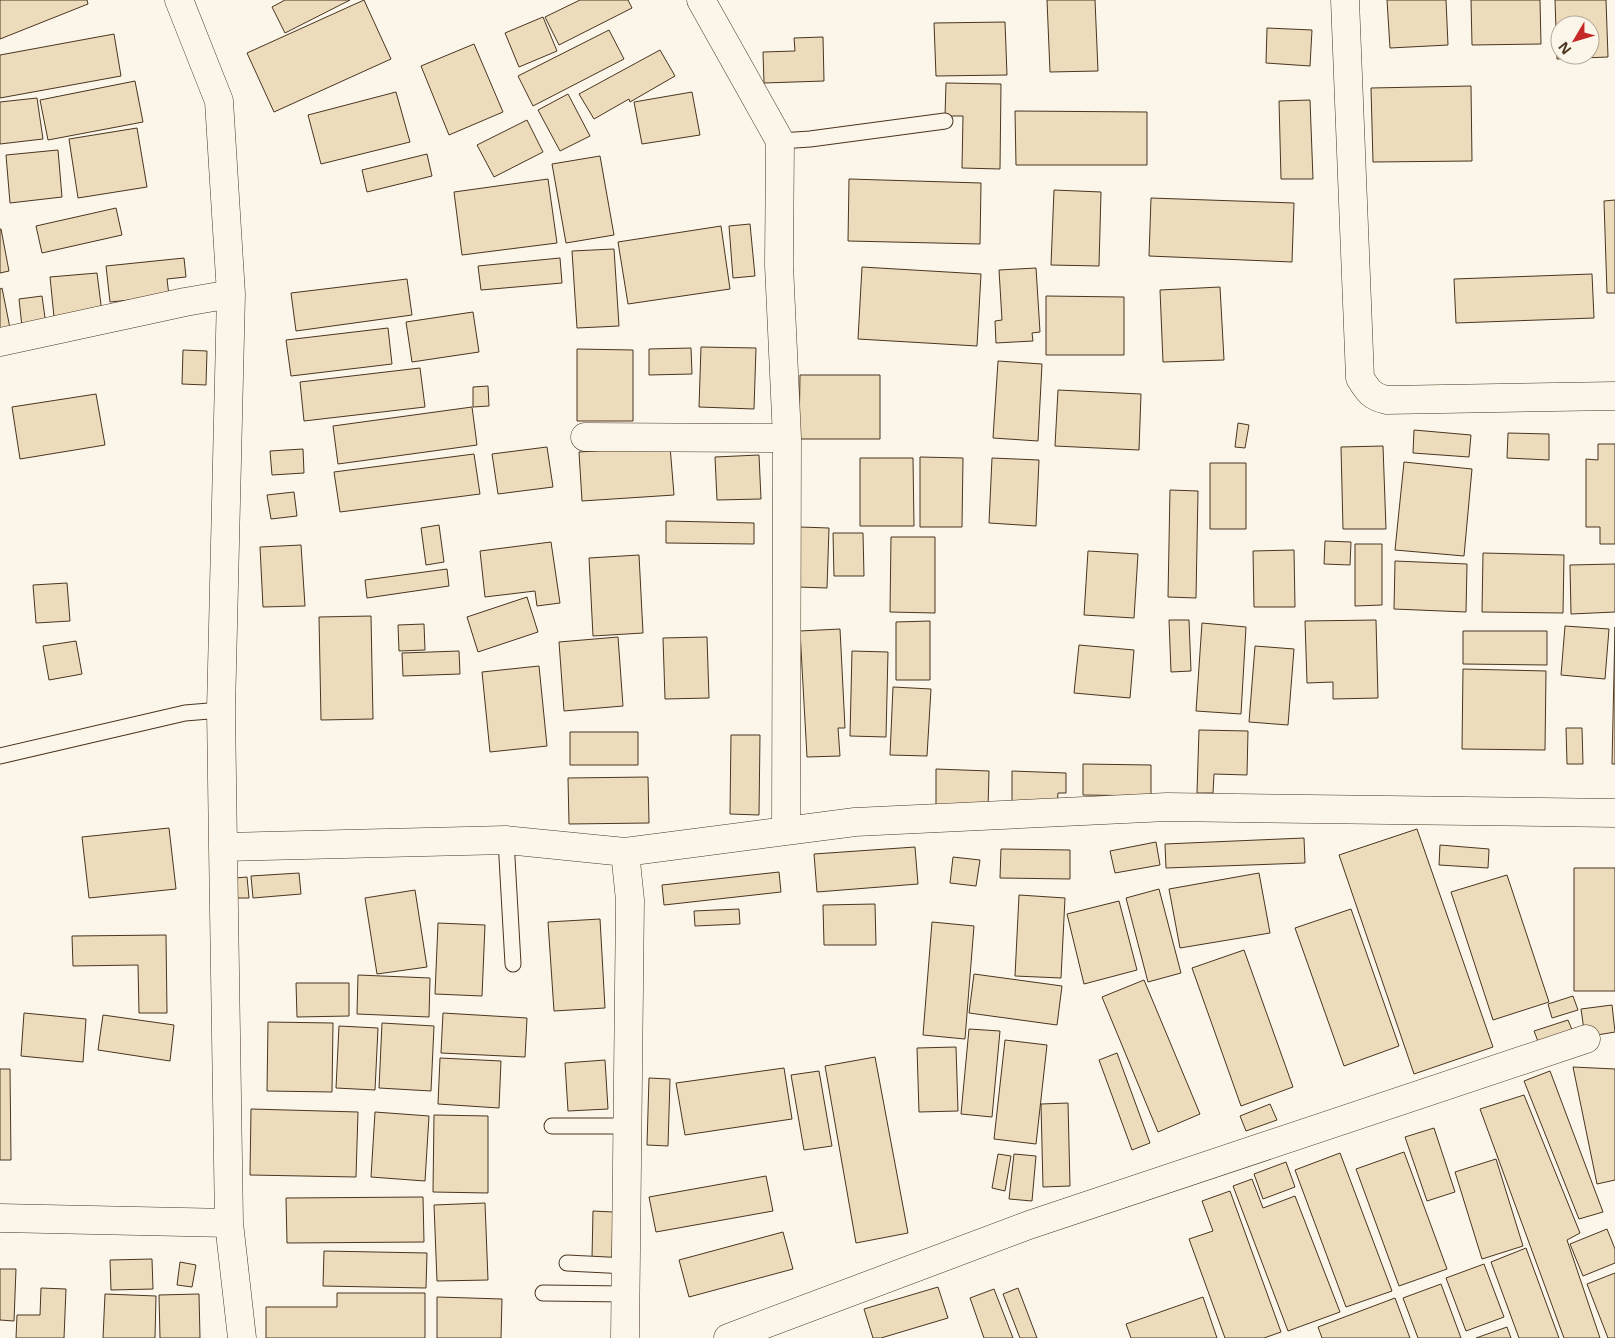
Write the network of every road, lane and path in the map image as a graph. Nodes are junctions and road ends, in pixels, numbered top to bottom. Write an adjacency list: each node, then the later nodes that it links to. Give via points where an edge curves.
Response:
1 (179, 0): 6 (street, via 218,101)
2 (702, 0): 5 (street)
3 (1345, 0): 8 (street, via 1360,378 1370,394 1387,400)
4 (945, 121): 5 (lane)
5 (780, 141): 10 (street, via 779,265)
6 (232, 294): 7 (street); 11 (street)
7 (0, 342)
8 (1615, 396)
9 (585, 437): 10 (street)
10 (787, 438): 14 (street)
11 (221, 710): 12 (lane, via 185,713); 16 (street)
12 (0, 756)
13 (1615, 813): 14 (street, via 1167,807 855,822)
14 (786, 830): 17 (street)
15 (506, 840): 16 (street); 17 (street); 18 (lane)
16 (222, 847): 23 (street)
17 (625, 852): 21 (street, via 630,900)
18 (513, 964)
19 (1586, 1039): 30 (street, via 1029,1225)
20 (552, 1126): 21 (lane)
21 (628, 1126): 25 (street)
22 (0, 1218): 23 (street)
23 (229, 1223): 28 (street)
24 (567, 1263): 25 (lane)
25 (627, 1266): 27 (street)
26 (543, 1293): 27 (lane)
27 (626, 1294): 29 (street)
28 (242, 1338)
29 (625, 1338)
30 (728, 1338)

